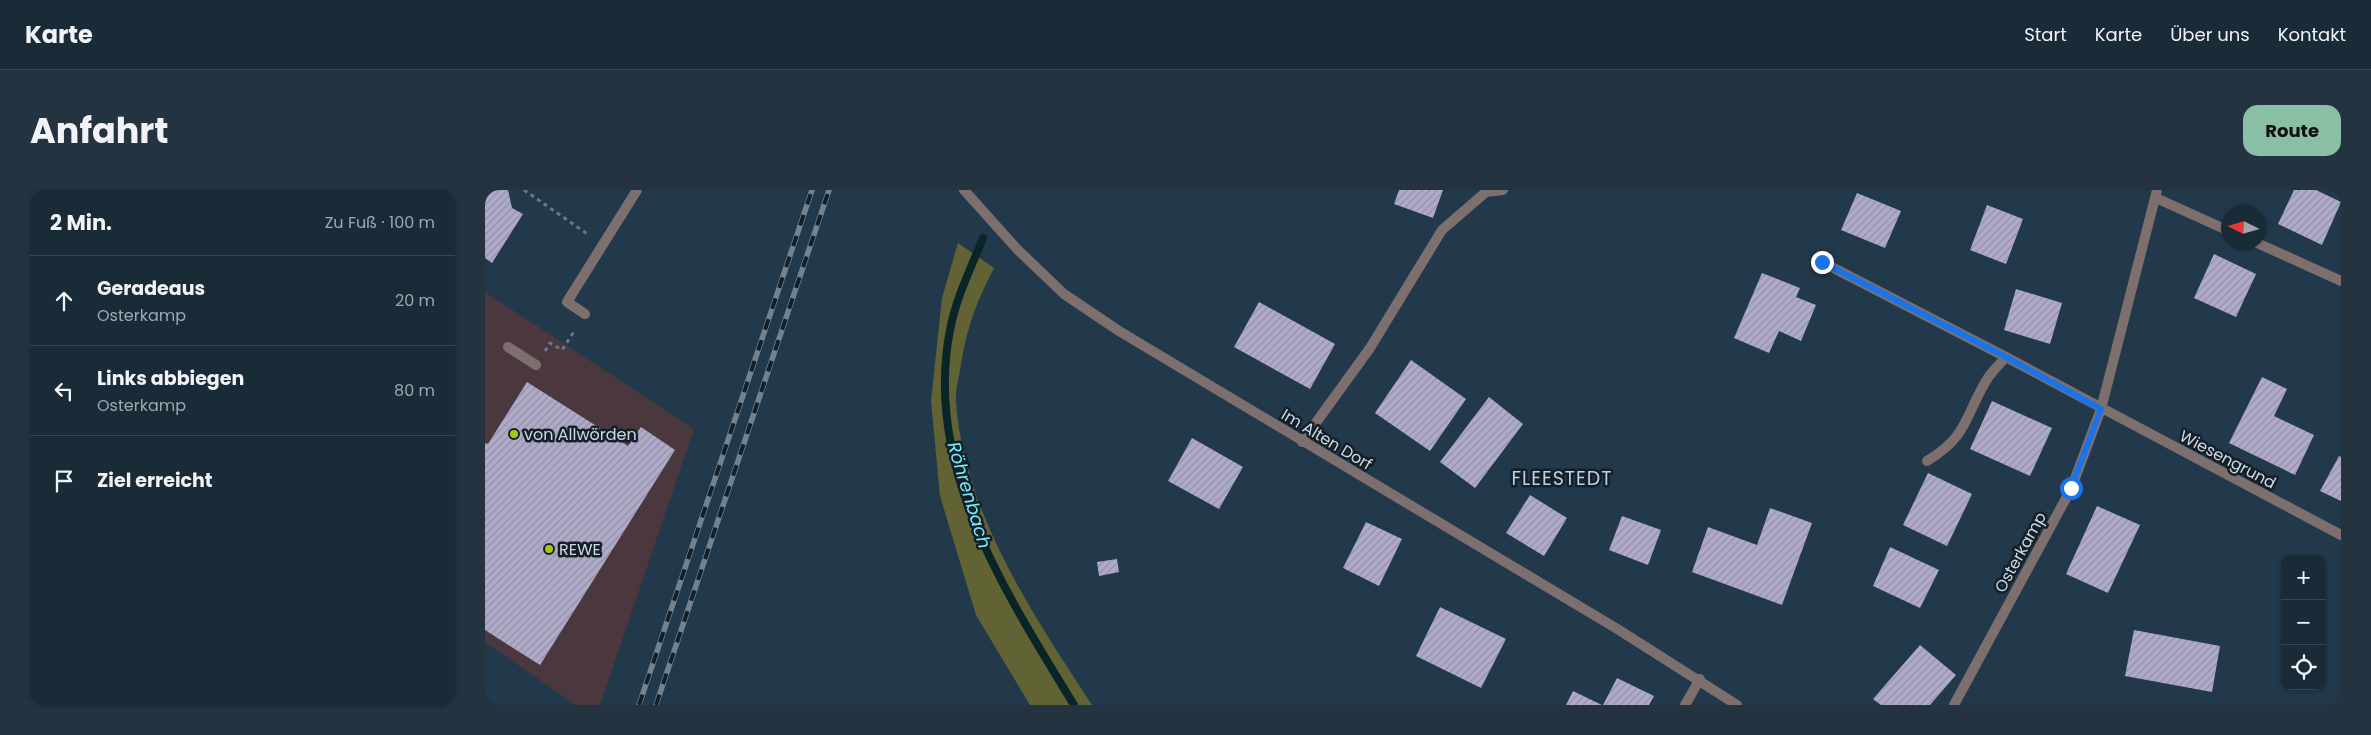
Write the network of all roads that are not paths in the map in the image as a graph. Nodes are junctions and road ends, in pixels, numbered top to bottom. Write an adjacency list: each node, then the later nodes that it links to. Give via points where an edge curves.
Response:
1 (637, 190): 9 (street, via 567,302)
2 (964, 190): 14 (street, Im Alten Dorf, via 1017,249 1064,294)
3 (1503, 190): 14 (street, via 1486,192 1442,230 1369,348)
4 (2156, 194): 5 (street); 13 (street, Osterkamp)
5 (2221, 226)
6 (2266, 247): 8 (street)
7 (1822, 262): 11 (street)
8 (2341, 282)
9 (585, 314)
10 (507, 347): 12 (street)
11 (2006, 357): 13 (street); 15 (street, via 1987,379 1964,429)
12 (536, 365)
13 (2101, 409): 16 (street, Wiesengrund); 20 (street, Osterkamp, via 2071,488)
14 (1302, 442): 17 (street, Im Alten Dorf)
15 (1927, 461)
16 (2341, 535)
17 (1700, 679): 18 (street); 19 (street, Im Alten Dorf)
18 (1685, 705)
19 (1737, 705)
20 (1953, 705)

